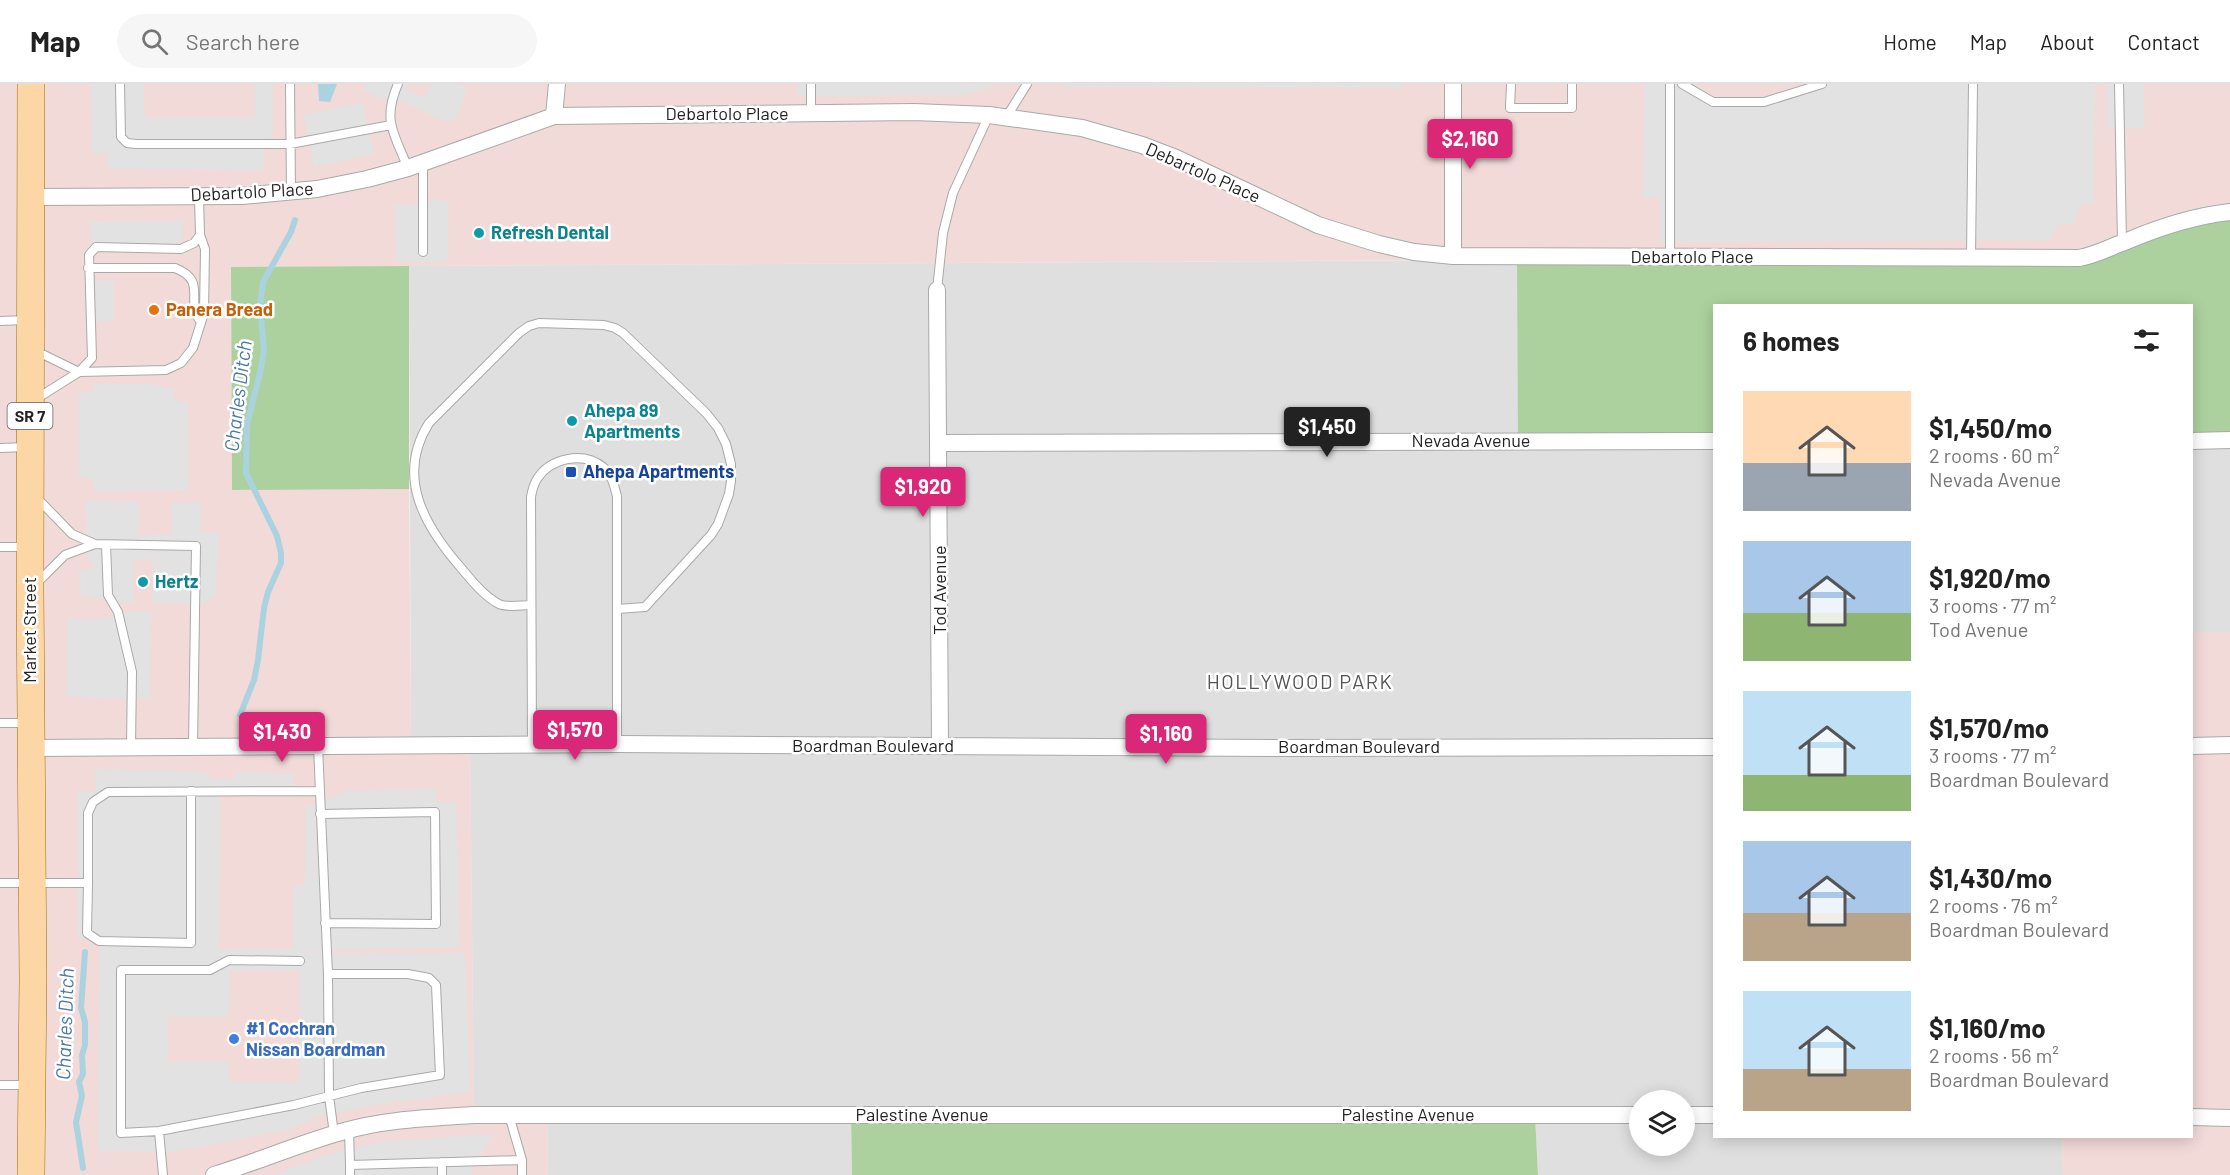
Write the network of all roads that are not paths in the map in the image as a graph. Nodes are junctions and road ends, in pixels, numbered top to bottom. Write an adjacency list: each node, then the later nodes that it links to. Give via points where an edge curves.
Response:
1 (31, 84): 25 (main road, Market Street / SR 7)
2 (120, 84): 21 (lane, via 120,129 127,143)
3 (290, 84): 21 (lane)
4 (398, 84): 20 (lane, via 390,100)
5 (557, 84): 18 (street)
6 (811, 84): 16 (lane)
7 (1027, 84): 19 (lane)
8 (1454, 84): 30 (street)
9 (1511, 84): 10 (lane, via 1510,108 1572,108)
10 (1572, 84)
11 (1670, 84): 31 (lane)
12 (1682, 84): 13 (lane, via 1713,102 1764,102)
13 (1822, 84)
14 (1973, 84): 32 (lane)
15 (2119, 84): 28 (lane)
16 (811, 114): 17 (street, Debartolo Place); 18 (street, Debartolo Place)
17 (989, 115): 19 (street, Debartolo Place); 34 (lane, via 953,193 941,241)
18 (554, 116): 22 (street, Debartolo Place)
19 (1007, 116): 30 (street, Debartolo Place, via 1082,128 1142,145 1318,225 1379,244)
20 (391, 125): 21 (lane); 22 (lane)
21 (290, 144): 23 (lane)
22 (416, 165): 23 (street, Debartolo Place, via 367,179); 29 (lane)
23 (291, 192): 24 (street, Debartolo Place)
24 (199, 196): 25 (street, Debartolo Place); 27 (lane)
25 (31, 197): 35 (main road, Market Street / SR 7)
26 (2230, 212): 28 (street, Debartolo Place, via 2200,215)
27 (200, 235): 33 (lane, via 181,249 96,247 89,255); 37 (lane, via 205,249 204,313)
28 (2122, 243): 32 (street, Debartolo Place, via 2079,258)
29 (423, 252)
30 (1453, 256): 31 (street, Debartolo Place)
31 (1670, 257): 32 (street, Debartolo Place)
32 (1971, 257)
33 (88, 268): 37 (lane, via 175,268 185,272 192,280 194,313); 39 (lane, via 92,358)
34 (937, 290): 44 (street, Tod Avenue)
35 (30, 320): 36 (lane); 38 (main road, Market Street / SR 7)
36 (0, 321)
37 (200, 321): 39 (lane, via 193,348 181,363 166,370)
38 (30, 348): 39 (lane); 40 (main road, Market Street / SR 7)
39 (79, 372): 40 (lane)
40 (30, 402): 45 (main road, Market Street / SR 7)
41 (2230, 440): 43 (street)
42 (1713, 441): 44 (street, Nevada Avenue)
43 (2193, 441)
44 (940, 443): 61 (street, Tod Avenue)
45 (30, 447): 46 (lane); 47 (main road, Market Street / SR 7)
46 (0, 448)
47 (30, 491): 48 (lane, via 72,534); 50 (main road, Market Street / SR 7)
48 (95, 544): 49 (lane); 52 (lane, via 65,555)
49 (106, 545): 59 (lane, via 196,546); 64 (lane, via 108,595 118,612 132,672)
50 (30, 546): 51 (lane); 52 (main road, Market Street / SR 7)
51 (0, 547)
52 (30, 589): 56 (main road, Market Street / SR 7)
53 (531, 605): 54 (lane, via 531,497 536,480 546,468 573,458 603,467 617,496); 54 (lane, via 497,603 472,582 445,550 418,504 416,451 429,423 529,326 604,325 623,333 706,413 726,444 731,464 729,494 711,535 645,607); 57 (lane)
54 (617, 609): 58 (lane)
55 (0, 723): 56 (lane)
56 (31, 735): 64 (street, Boardman Boulevard); 70 (main road, Market Street / SR 7)
57 (532, 744): 58 (street, Boardman Boulevard); 60 (street, Boardman Boulevard)
58 (617, 744): 61 (street, Boardman Boulevard)
59 (193, 746): 60 (street, Boardman Boulevard); 64 (street, Boardman Boulevard)
60 (318, 746): 67 (lane)
61 (940, 746): 65 (street, Boardman Boulevard)
62 (2193, 746): 63 (street)
63 (2230, 746)
64 (131, 747)
65 (1713, 747)
66 (191, 791): 67 (lane); 71 (lane, via 108,792 93,802 88,813); 71 (lane, via 191,943 99,941 87,933)
67 (319, 791): 68 (lane)
68 (320, 814): 72 (lane); 72 (lane, via 435,812 436,924)
69 (0, 883): 70 (lane)
70 (32, 883): 71 (lane); 76 (main road, Market Street / SR 7)
71 (88, 884)
72 (325, 923): 74 (lane)
73 (300, 961): 84 (lane, via 229,960 210,970 121,970 121,1133)
74 (328, 974): 77 (lane); 77 (lane, via 408,974 429,978 436,985 440,1075)
75 (0, 1085): 76 (lane)
76 (33, 1085): 89 (main road, Market Street / SR 7)
77 (329, 1096): 84 (lane); 85 (lane)
78 (508, 1115): 79 (street, Palestine Avenue); 85 (street, Palestine Avenue, via 428,1118); 86 (lane)
79 (1629, 1115)
80 (1695, 1115): 81 (street)
81 (1713, 1115)
82 (2193, 1117): 83 (street)
83 (2230, 1118)
84 (159, 1131): 90 (lane)
85 (342, 1132): 88 (lane); 91 (street, Palestine Avenue)
86 (522, 1160): 87 (lane); 94 (lane)
87 (441, 1162): 88 (lane); 93 (lane)
88 (350, 1165): 92 (lane)
89 (31, 1175)
90 (163, 1175)
91 (214, 1175)
92 (350, 1175)
93 (442, 1175)
94 (522, 1175)

